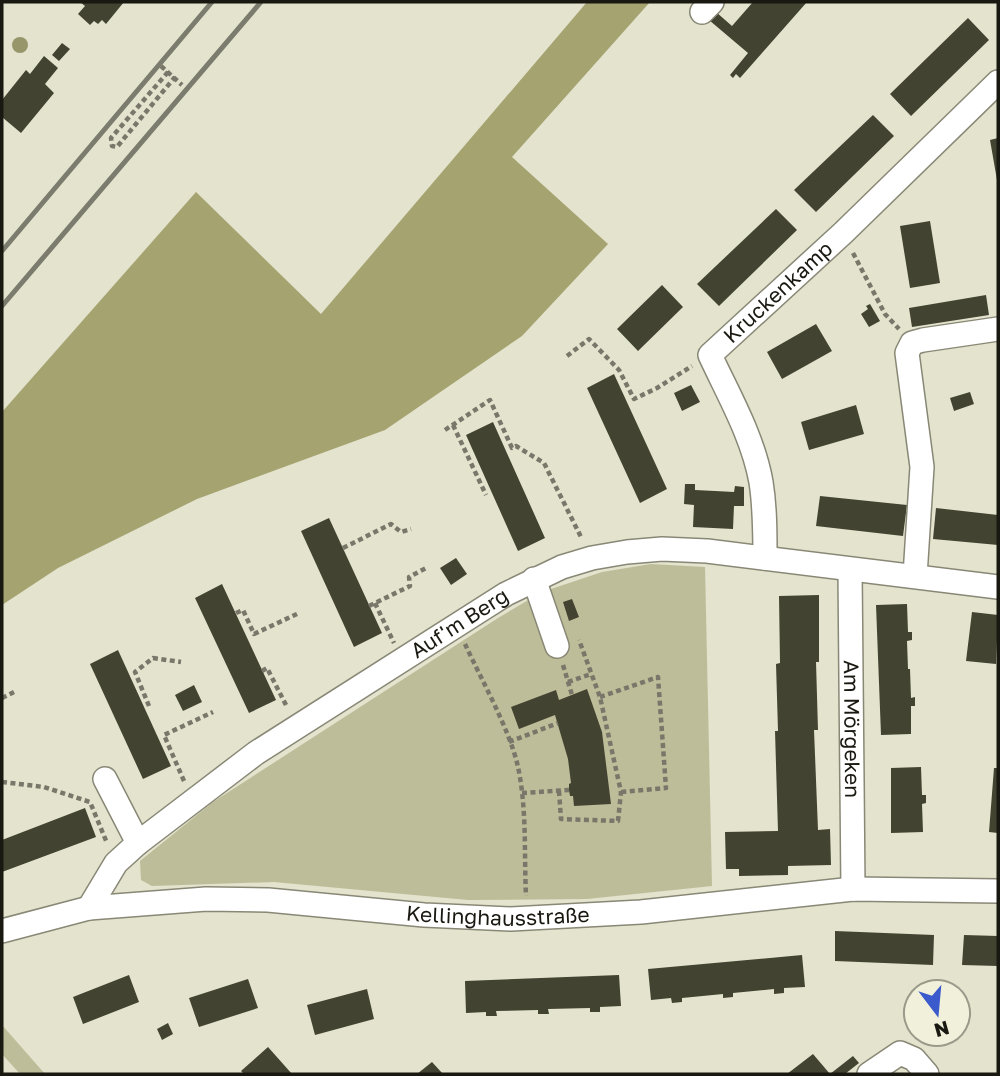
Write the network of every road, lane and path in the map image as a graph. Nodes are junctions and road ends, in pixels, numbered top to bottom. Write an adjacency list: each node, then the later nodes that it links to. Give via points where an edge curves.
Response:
1 (161, 66): 2 (path)
2 (168, 72): 3 (path, via 111,138 112,146 121,142); 5 (path)
3 (175, 77)
4 (998, 82): 6 (street, Kruckenkamp)
5 (182, 85)
6 (843, 233): 8 (path, via 885,314); 9 (street, Kruckenkamp)
7 (995, 329): 8 (street)
8 (912, 343): 20 (street, via 907,353 922,467)
9 (710, 355): 10 (path, via 634,399 619,370 589,339); 17 (street, Kruckenkamp, via 737,411 761,480)
10 (567, 356)
11 (453, 425): 12 (path); 13 (path); 16 (path, via 490,400 512,448 516,446 544,463)
12 (445, 430)
13 (486, 495)
14 (411, 529): 15 (path, via 401,532 391,524)
15 (343, 548)
16 (592, 558): 17 (street, Auf'm Berg, via 662,549); 21 (street, Auf'm Berg)
17 (765, 558): 19 (street, Auf'm Berg)
18 (428, 567): 23 (path, via 409,577 410,586)
19 (850, 570): 20 (street, Auf'm Berg); 55 (street, Am Mörgeken)
20 (915, 576): 22 (street, Auf'm Berg)
21 (534, 579): 27 (street, Auf'm Berg); 29 (street)
22 (998, 587)
23 (375, 603): 24 (path); 30 (path)
24 (369, 606)
25 (236, 613): 26 (path, via 243,610 254,634)
26 (299, 613)
27 (456, 625): 30 (street, Auf'm Berg); 45 (path)
28 (576, 631): 33 (path)
29 (557, 646): 34 (path)
30 (402, 659): 42 (street, Auf'm Berg)
31 (181, 662): 39 (path, via 153,658 135,672)
32 (262, 671): 42 (path, via 267,668)
33 (592, 674): 34 (path); 37 (path)
34 (568, 682): 36 (path)
35 (14, 692): 38 (path)
36 (572, 695)
37 (600, 697): 50 (path); 50 (path, via 658,677 666,788)
38 (2, 698)
39 (149, 706)
40 (213, 712): 43 (path)
41 (558, 723): 45 (path)
42 (298, 727): 52 (street, Auf'm Berg)
43 (164, 735): 44 (path); 52 (path)
44 (157, 737)
45 (509, 742): 51 (path)
46 (105, 779): 53 (street)
47 (2, 782): 54 (path, via 44,787 90,802)
48 (569, 790): 49 (path)
49 (559, 791): 50 (path, via 561,819 607,821 618,821); 51 (path)
50 (621, 792)
51 (522, 793): 58 (path)
52 (193, 801): 53 (street, Auf'm Berg)
53 (138, 843): 54 (street, Auf'm Berg)
54 (116, 863): 57 (street, Auf'm Berg)
55 (853, 889): 56 (street, Kellinghausstraße); 58 (street, Kellinghausstraße, via 641,912)
56 (998, 891)
57 (89, 908): 58 (street, Kellinghausstraße, via 206,899 268,900 424,915); 59 (street, Kellinghausstraße)
58 (527, 918)
59 (2, 931)
60 (869, 1074): 61 (street, via 900,1053 914,1059)
61 (927, 1074)

